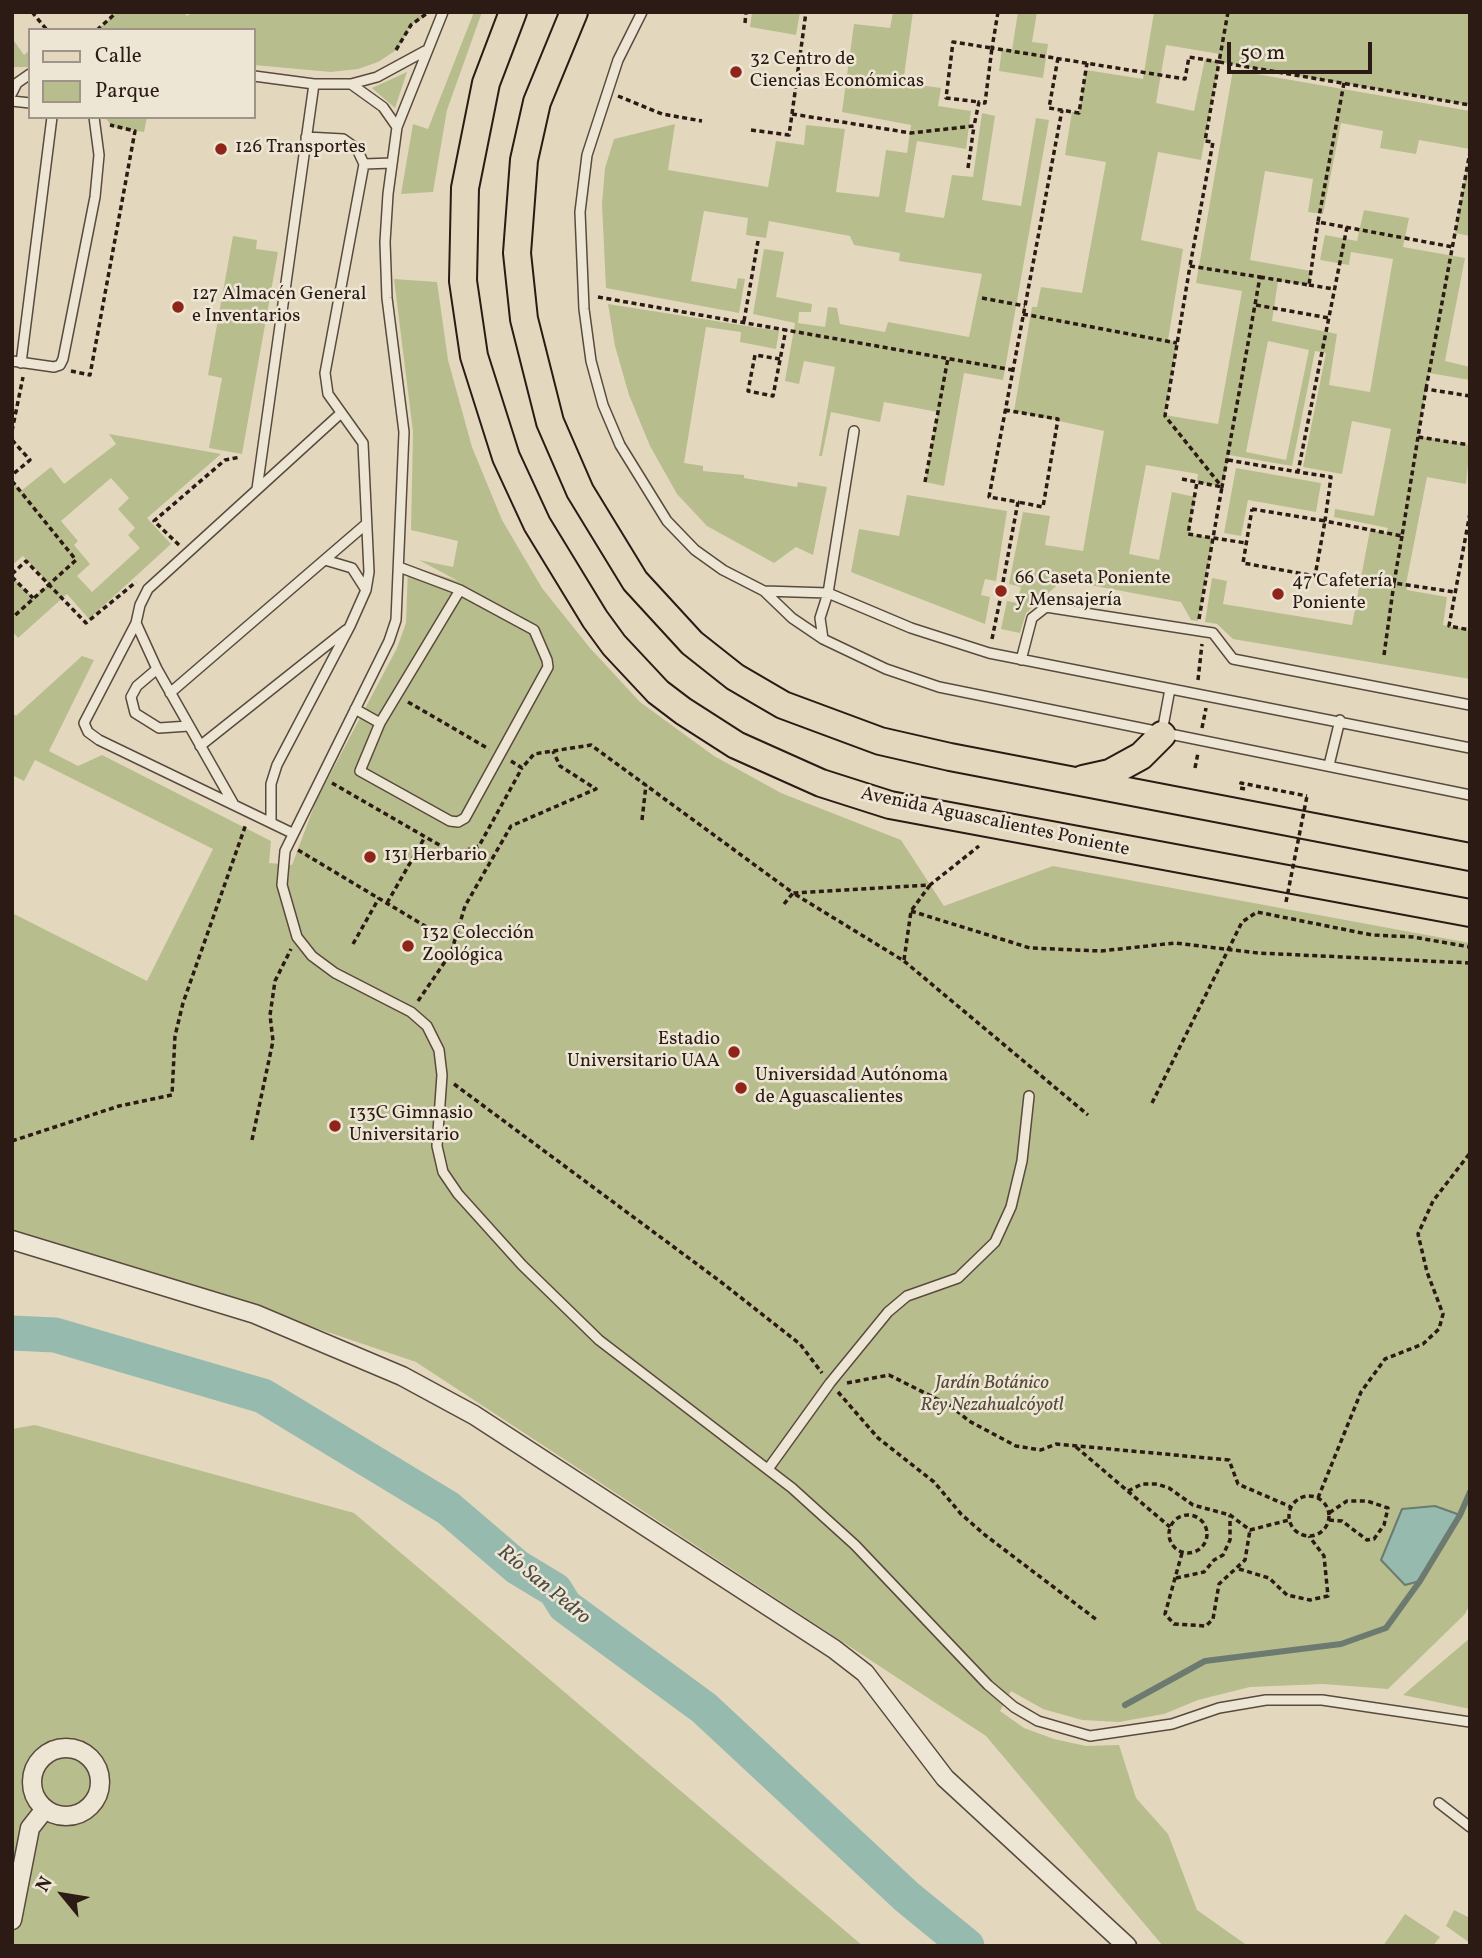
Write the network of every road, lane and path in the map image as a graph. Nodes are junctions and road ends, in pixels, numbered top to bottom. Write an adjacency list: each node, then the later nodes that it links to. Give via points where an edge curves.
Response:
1 (32, 12): 13 (path)
2 (117, 12): 14 (path)
3 (426, 12): 17 (path, via 411,25 398,49)
4 (443, 12): 16 (lane)
5 (513, 12): 143 (main road, Avenida Aguascalientes Poniente, via 477,118 465,188 462,250 467,318 474,356 506,457 556,558 635,669 709,729 793,771 890,805)
6 (574, 12): 135 (main road, via 530,131 519,190 517,253 539,387 563,456 598,525 635,581 692,643 759,692 847,731 915,750)
7 (642, 12): 26 (lane)
8 (747, 12): 12 (path)
9 (806, 12): 31 (path)
10 (998, 12): 15 (path)
11 (1228, 12): 19 (path)
12 (745, 23)
13 (45, 28)
14 (99, 28)
15 (992, 48): 18 (path); 28 (path, via 985,103); 28 (path, via 953,42 946,98)
16 (425, 51): 25 (lane); 37 (lane)
17 (388, 55)
18 (1058, 58): 20 (path); 30 (path, via 1049,108)
19 (1219, 62): 20 (path, via 1189,57 1185,79); 23 (path); 49 (path, via 1205,141 1213,142)
20 (1087, 63): 30 (path, via 1079,113)
21 (28, 75): 27 (lane)
22 (256, 76): 24 (lane)
23 (1345, 82): 29 (path); 45 (path)
24 (314, 84): 25 (lane); 39 (lane)
25 (351, 85): 37 (lane, via 383,107)
26 (607, 89): 35 (path, via 662,114); 53 (lane, via 585,166 580,212)
27 (12, 93)
28 (979, 102): 36 (path)
29 (1470, 104)
30 (1062, 110): 56 (path)
31 (792, 114): 36 (path, via 911,133); 38 (path, via 789,135)
32 (52, 119): 64 (lane)
33 (94, 119): 64 (lane, via 99,155 95,197 63,359 54,367)
34 (105, 119): 65 (path, via 112,127 135,131 90,375)
35 (702, 121)
36 (974, 126): 43 (path)
37 (397, 127): 41 (lane)
38 (751, 130)
39 (306, 137): 42 (lane, via 343,139 357,149); 85 (lane)
40 (1470, 152): 44 (path)
41 (392, 163): 42 (lane); 95 (lane, via 385,242 387,298 404,432)
42 (364, 164): 70 (lane, via 326,373 328,394)
43 (968, 168)
44 (1467, 180): 48 (path)
45 (1318, 222): 46 (path); 51 (path)
46 (1347, 227): 48 (path); 52 (path)
47 (758, 241): 59 (path)
48 (1453, 247): 67 (path)
49 (1190, 266): 50 (path); 61 (path)
50 (1260, 277): 51 (path); 55 (path)
51 (1309, 285): 52 (path)
52 (1335, 289): 58 (path)
53 (582, 295): 59 (path); 103 (lane, via 591,361 603,405 643,487 695,551)
54 (982, 298): 56 (path)
55 (1256, 305): 58 (path); 77 (path)
56 (1025, 306): 57 (path)
57 (1023, 314): 61 (path); 66 (path)
58 (1329, 318): 78 (path)
59 (744, 321): 60 (path)
60 (786, 328): 62 (path); 63 (path)
61 (1177, 343): 84 (path, via 1165,416)
62 (948, 358): 66 (path); 82 (path)
63 (780, 359): 63 (path, via 755,355 748,391 773,396)
64 (19, 366): 71 (path)
65 (61, 369)
66 (1013, 370): 69 (path)
67 (1426, 389): 68 (path); 73 (path)
68 (1470, 396)
69 (1005, 410): 86 (path, via 989,497); 86 (path, via 1058,419 1043,507)
70 (340, 414): 85 (lane); 89 (lane, via 363,443)
71 (12, 431)
72 (854, 431): 105 (lane)
73 (1418, 437): 75 (path); 90 (path)
74 (12, 440): 79 (path, via 30,460)
75 (1470, 445)
76 (241, 457): 93 (path, via 225,460 154,521 179,545)
77 (1228, 460): 78 (path); 84 (path)
78 (1298, 472): 88 (path, via 1331,477)
79 (12, 475)
80 (1182, 480): 83 (path)
81 (12, 481): 100 (path, via 76,560)
82 (925, 482)
83 (1197, 482): 84 (path); 91 (path, via 1188,534)
84 (1222, 487): 91 (path)
85 (257, 489): 109 (lane, via 148,589)
86 (1018, 502): 98 (path)
87 (1470, 513): 104 (path)
88 (1325, 521): 90 (path); 92 (path, via 1252,509); 92 (path, via 1315,576 1243,563)
89 (365, 525): 94 (lane); 101 (lane)
90 (1402, 536): 99 (path)
91 (1213, 538): 92 (path); 111 (path)
92 (1246, 543)
93 (169, 554)
94 (325, 559): 101 (lane, via 352,568); 119 (lane)
95 (399, 566): 102 (lane); 123 (lane, via 396,620)
96 (12, 576): 100 (path, via 26,561); 106 (path)
97 (139, 579): 100 (path, via 86,623)
98 (1003, 582)
99 (1394, 583): 104 (path); 115 (path)
100 (49, 584): 106 (path)
101 (366, 590): 110 (lane)
102 (460, 590): 120 (lane); 132 (lane, via 534,630 547,660 548,667)
103 (764, 591): 105 (lane); 113 (lane)
104 (1455, 592): 112 (path, via 1449,626)
105 (828, 593): 113 (lane, via 820,618); 114 (lane, via 911,628)
106 (33, 598): 108 (path)
107 (1000, 600): 114 (path)
108 (12, 618)
109 (136, 623): 117 (lane); 139 (lane, via 89,710 88,732)
110 (350, 626): 129 (lane); 142 (lane, via 277,765 271,784)
111 (1196, 630): 116 (lane, via 1046,607 1032,618); 121 (path, via 1194,643 1204,645 1198,683 1210,685); 122 (lane, via 1213,633 1233,659)
112 (1470, 630)
113 (823, 639): 127 (lane, via 886,669 939,687)
114 (989, 653): 116 (lane)
115 (1384, 655)
116 (1021, 660): 118 (lane)
117 (157, 669): 119 (lane); 126 (lane, via 131,697 135,713 159,728)
118 (1170, 689): 121 (lane); 127 (lane)
119 (170, 693): 126 (lane)
120 (397, 696): 125 (lane); 132 (path)
121 (1208, 697): 124 (lane); 128 (path)
122 (1470, 705)
123 (355, 709): 125 (lane); 144 (lane)
124 (1340, 720): 130 (lane); 133 (lane)
125 (380, 723): 132 (lane, via 360,771 450,821 465,818)
126 (189, 726): 129 (lane)
127 (1162, 735): 128 (lane); 135 (main road, via 1141,756 1110,773)
128 (1200, 742): 133 (lane); 134 (path)
129 (200, 746): 139 (lane)
130 (1470, 748)
131 (553, 751): 132 (path, via 534,754 522,768); 136 (path, via 591,745); 163 (path, via 560,766 596,789 511,826 465,906 451,953)
132 (499, 754)
133 (1329, 765): 137 (lane)
134 (1195, 768)
135 (1074, 781): 147 (main road)
136 (646, 785): 141 (path); 149 (path)
137 (1470, 795)
138 (1299, 800): 151 (path, bridge, via 1240,788 1241,783 1307,796)
139 (233, 804): 140 (lane)
140 (251, 812): 142 (lane); 169 (path, via 183,1003 175,1036 172,1095 119,1106)
141 (642, 820)
142 (271, 822): 144 (lane)
143 (1002, 827): 148 (path); 155 (main road, Avenida Aguascalientes Poniente)
144 (292, 833): 146 (lane)
145 (425, 837): 152 (path)
146 (288, 843): 150 (path); 163 (lane, via 282,885 297,937 335,973)
147 (1470, 857)
148 (930, 885): 149 (path); 154 (path)
149 (793, 893): 153 (path); 161 (path)
150 (379, 898): 152 (path); 157 (path)
151 (1286, 902)
152 (387, 903): 156 (path)
153 (784, 904)
154 (911, 911): 160 (path, via 1030,948 1101,951 1175,943); 161 (path)
155 (1470, 913)
156 (440, 935)
157 (352, 944)
158 (1470, 947): 160 (path, via 1372,935 1257,912 1242,922)
159 (292, 948): 168 (path, via 275,981 270,1015 273,1041)
160 (1228, 949): 162 (path); 166 (path)
161 (904, 961): 167 (path)
162 (1470, 963)
163 (411, 1012): 164 (lane, via 427,1026 439,1050)
164 (442, 1075): 172 (path, via 751,1305 800,1344); 174 (lane, via 437,1146 443,1172 458,1194 599,1340)
165 (1029, 1096): 172 (lane, via 1022,1161 1011,1207 995,1242 958,1278 907,1296 888,1312)
166 (1152, 1103)
167 (1088, 1115)
168 (251, 1140)
169 (12, 1141)
170 (1470, 1153): 176 (path, via 1433,1201 1418,1234 1443,1314 1439,1329 1423,1344 1385,1359 1361,1392)
171 (12, 1240): 194 (street, via 255,1314 402,1376 474,1415 834,1648 865,1673 945,1777)
172 (830, 1383): 173 (path, via 889,1375 1016,1446 1041,1450 1056,1444); 174 (lane); 188 (path, via 878,1438 934,1482 977,1528)
173 (1074, 1446): 175 (path); 177 (path, via 1229,1460 1238,1484)
174 (768, 1469): 189 (lane, via 855,1545 988,1685 1014,1707 1059,1728 1090,1736 1111,1734 1266,1700 1322,1700)
175 (1128, 1491): 179 (path, via 1142,1484 1157,1484 1193,1505); 182 (path)
176 (1318, 1498): 177 (path, via 1306,1495); 178 (path)
177 (1291, 1507): 180 (path)
178 (1329, 1513): 181 (path); 181 (path, via 1347,1501 1388,1508 1374,1539 1367,1540 1342,1521)
179 (1230, 1515): 183 (path); 187 (path, via 1230,1540 1223,1555 1204,1572)
180 (1289, 1520): 183 (path); 184 (path, via 1296,1532)
181 (1329, 1520): 184 (path, via 1322,1531)
182 (1170, 1527): 185 (path, via 1169,1540); 185 (path, via 1178,1518 1191,1515 1205,1527 1206,1539 1200,1549)
183 (1250, 1530): 186 (path, via 1245,1560)
184 (1309, 1536): 186 (path, via 1324,1556 1328,1596 1310,1600 1287,1595 1269,1578)
185 (1182, 1553): 187 (path)
186 (1238, 1569): 187 (path, via 1219,1584 1213,1619 1206,1626 1174,1625 1165,1614)
187 (1177, 1578)
188 (1097, 1620)
189 (1470, 1722)
190 (1439, 1802): 192 (lane)
191 (45, 1809): 193 (street, via 30,1828)
192 (1470, 1827)
193 (12, 1920)
194 (1127, 1946)

